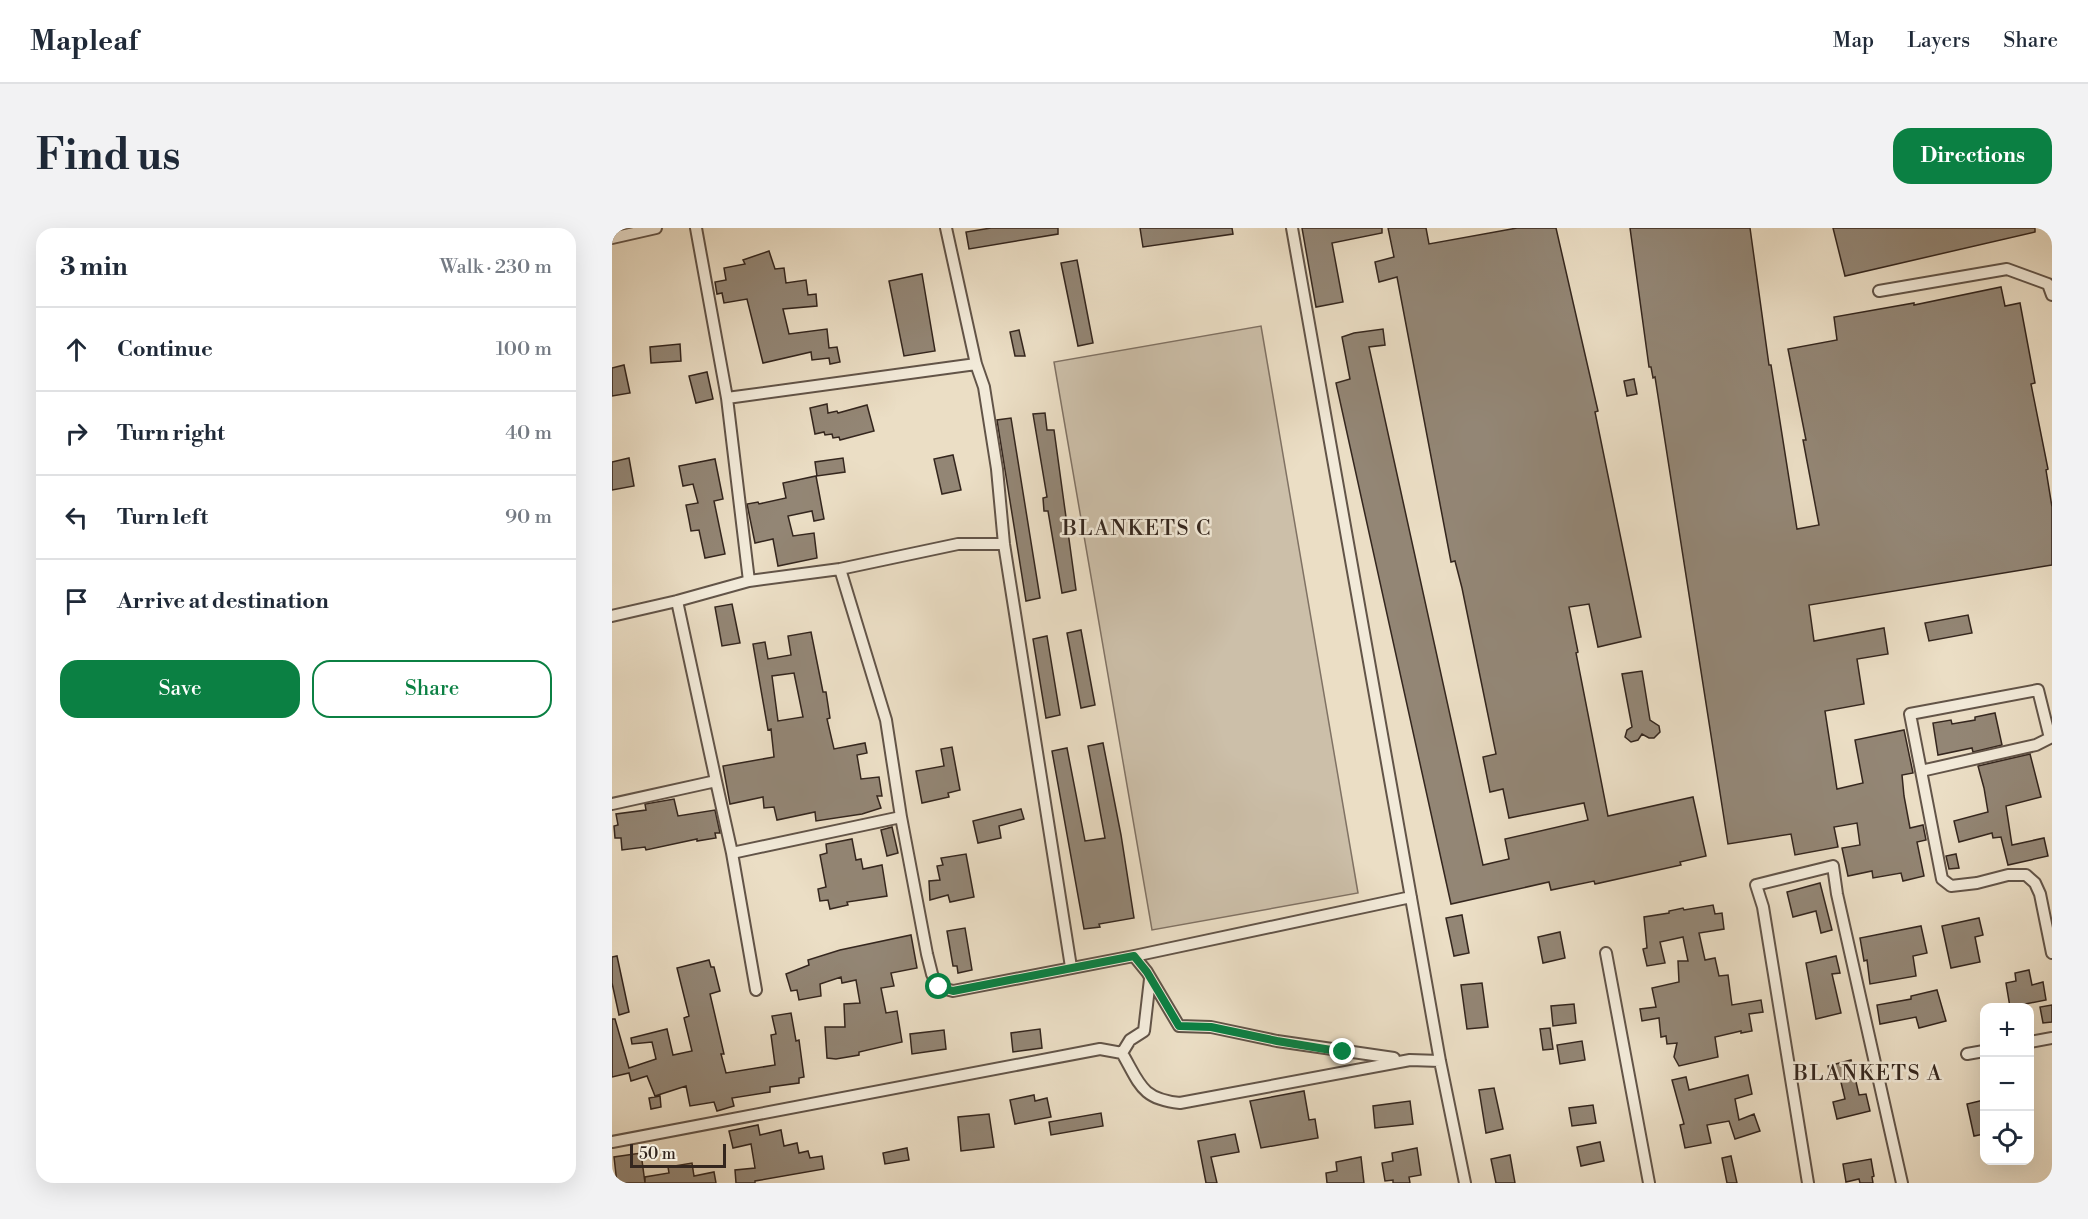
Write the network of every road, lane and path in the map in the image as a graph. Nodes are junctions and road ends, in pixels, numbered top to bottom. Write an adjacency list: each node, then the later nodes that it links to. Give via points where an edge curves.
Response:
1 (656, 228): 5 (street)
2 (696, 228): 9 (street)
3 (946, 228): 8 (street)
4 (1292, 228): 21 (street)
5 (612, 238)
6 (1879, 291): 7 (street, via 2007,269 2048,284)
7 (2052, 295)
8 (976, 364): 9 (street); 10 (street, via 984,387 997,469)
9 (727, 398): 12 (street)
10 (1004, 544): 11 (street, via 958,544); 25 (street)
11 (840, 569): 12 (street); 19 (street, via 886,720)
12 (749, 581): 13 (street)
13 (676, 602): 14 (street); 17 (street)
14 (612, 616)
15 (2051, 737): 16 (street, via 2036,745); 16 (street, via 2038,690 1910,714)
16 (1921, 771): 23 (street, via 1942,879 1951,886 2026,875 2040,894)
17 (716, 781): 18 (street); 20 (street)
18 (612, 804)
19 (901, 817): 20 (street); 25 (street, via 927,954 939,987 953,991)
20 (732, 853): 27 (street)
21 (1411, 897): 24 (street); 34 (street)
22 (1606, 953): 37 (street)
23 (2052, 953)
24 (1134, 956): 25 (street); 26 (street)
25 (1071, 967)
26 (1150, 979): 31 (street, via 1144,1031 1130,1040); 33 (street, via 1179,1026 1211,1027 1277,1041)
27 (756, 990)
28 (2052, 1038): 29 (street)
29 (2034, 1041)
30 (1980, 1052): 32 (street)
31 (1122, 1053): 33 (street, via 1144,1091 1162,1101 1180,1103); 35 (street, via 1100,1049)
32 (1967, 1054)
33 (1410, 1060): 34 (street)
34 (1440, 1061): 36 (street)
35 (612, 1142)
36 (1465, 1183)
37 (1649, 1183)
38 (1808, 1183): 39 (street, via 1763,907 1756,885 1833,866)
39 (1902, 1183)

